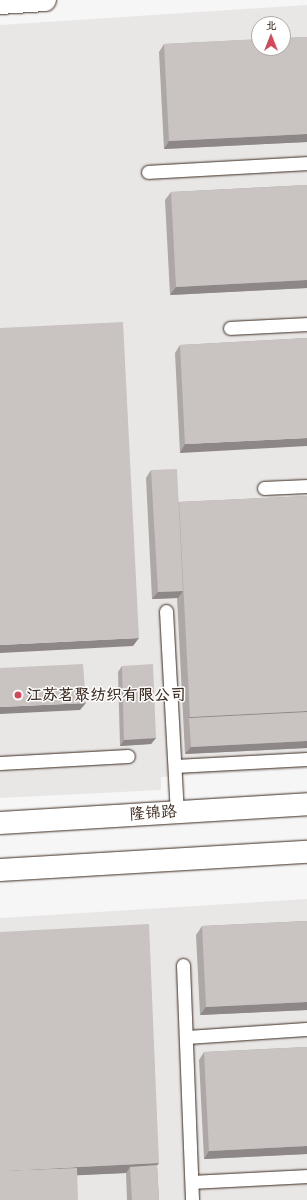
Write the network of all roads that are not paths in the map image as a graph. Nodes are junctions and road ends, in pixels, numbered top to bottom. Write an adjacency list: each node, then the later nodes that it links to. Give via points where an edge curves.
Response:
1 (45, 0): 2 (main road)
2 (0, 2)
3 (307, 164): 4 (lane)
4 (148, 172)
5 (307, 324): 6 (lane)
6 (230, 328)
7 (307, 486): 8 (lane)
8 (264, 488)
9 (166, 611): 13 (lane)
10 (128, 756): 12 (lane)
11 (307, 759): 13 (lane)
12 (0, 763)
13 (175, 766): 15 (lane)
14 (307, 804): 15 (main road, 隆锦路)
15 (177, 812): 16 (main road, 隆锦路)
16 (0, 823)
17 (307, 852): 18 (main road)
18 (0, 870)
19 (183, 965): 21 (lane)
20 (307, 1029): 21 (lane)
21 (186, 1037): 23 (lane)
22 (307, 1176): 23 (lane)
23 (192, 1182): 24 (lane)
24 (192, 1200)

